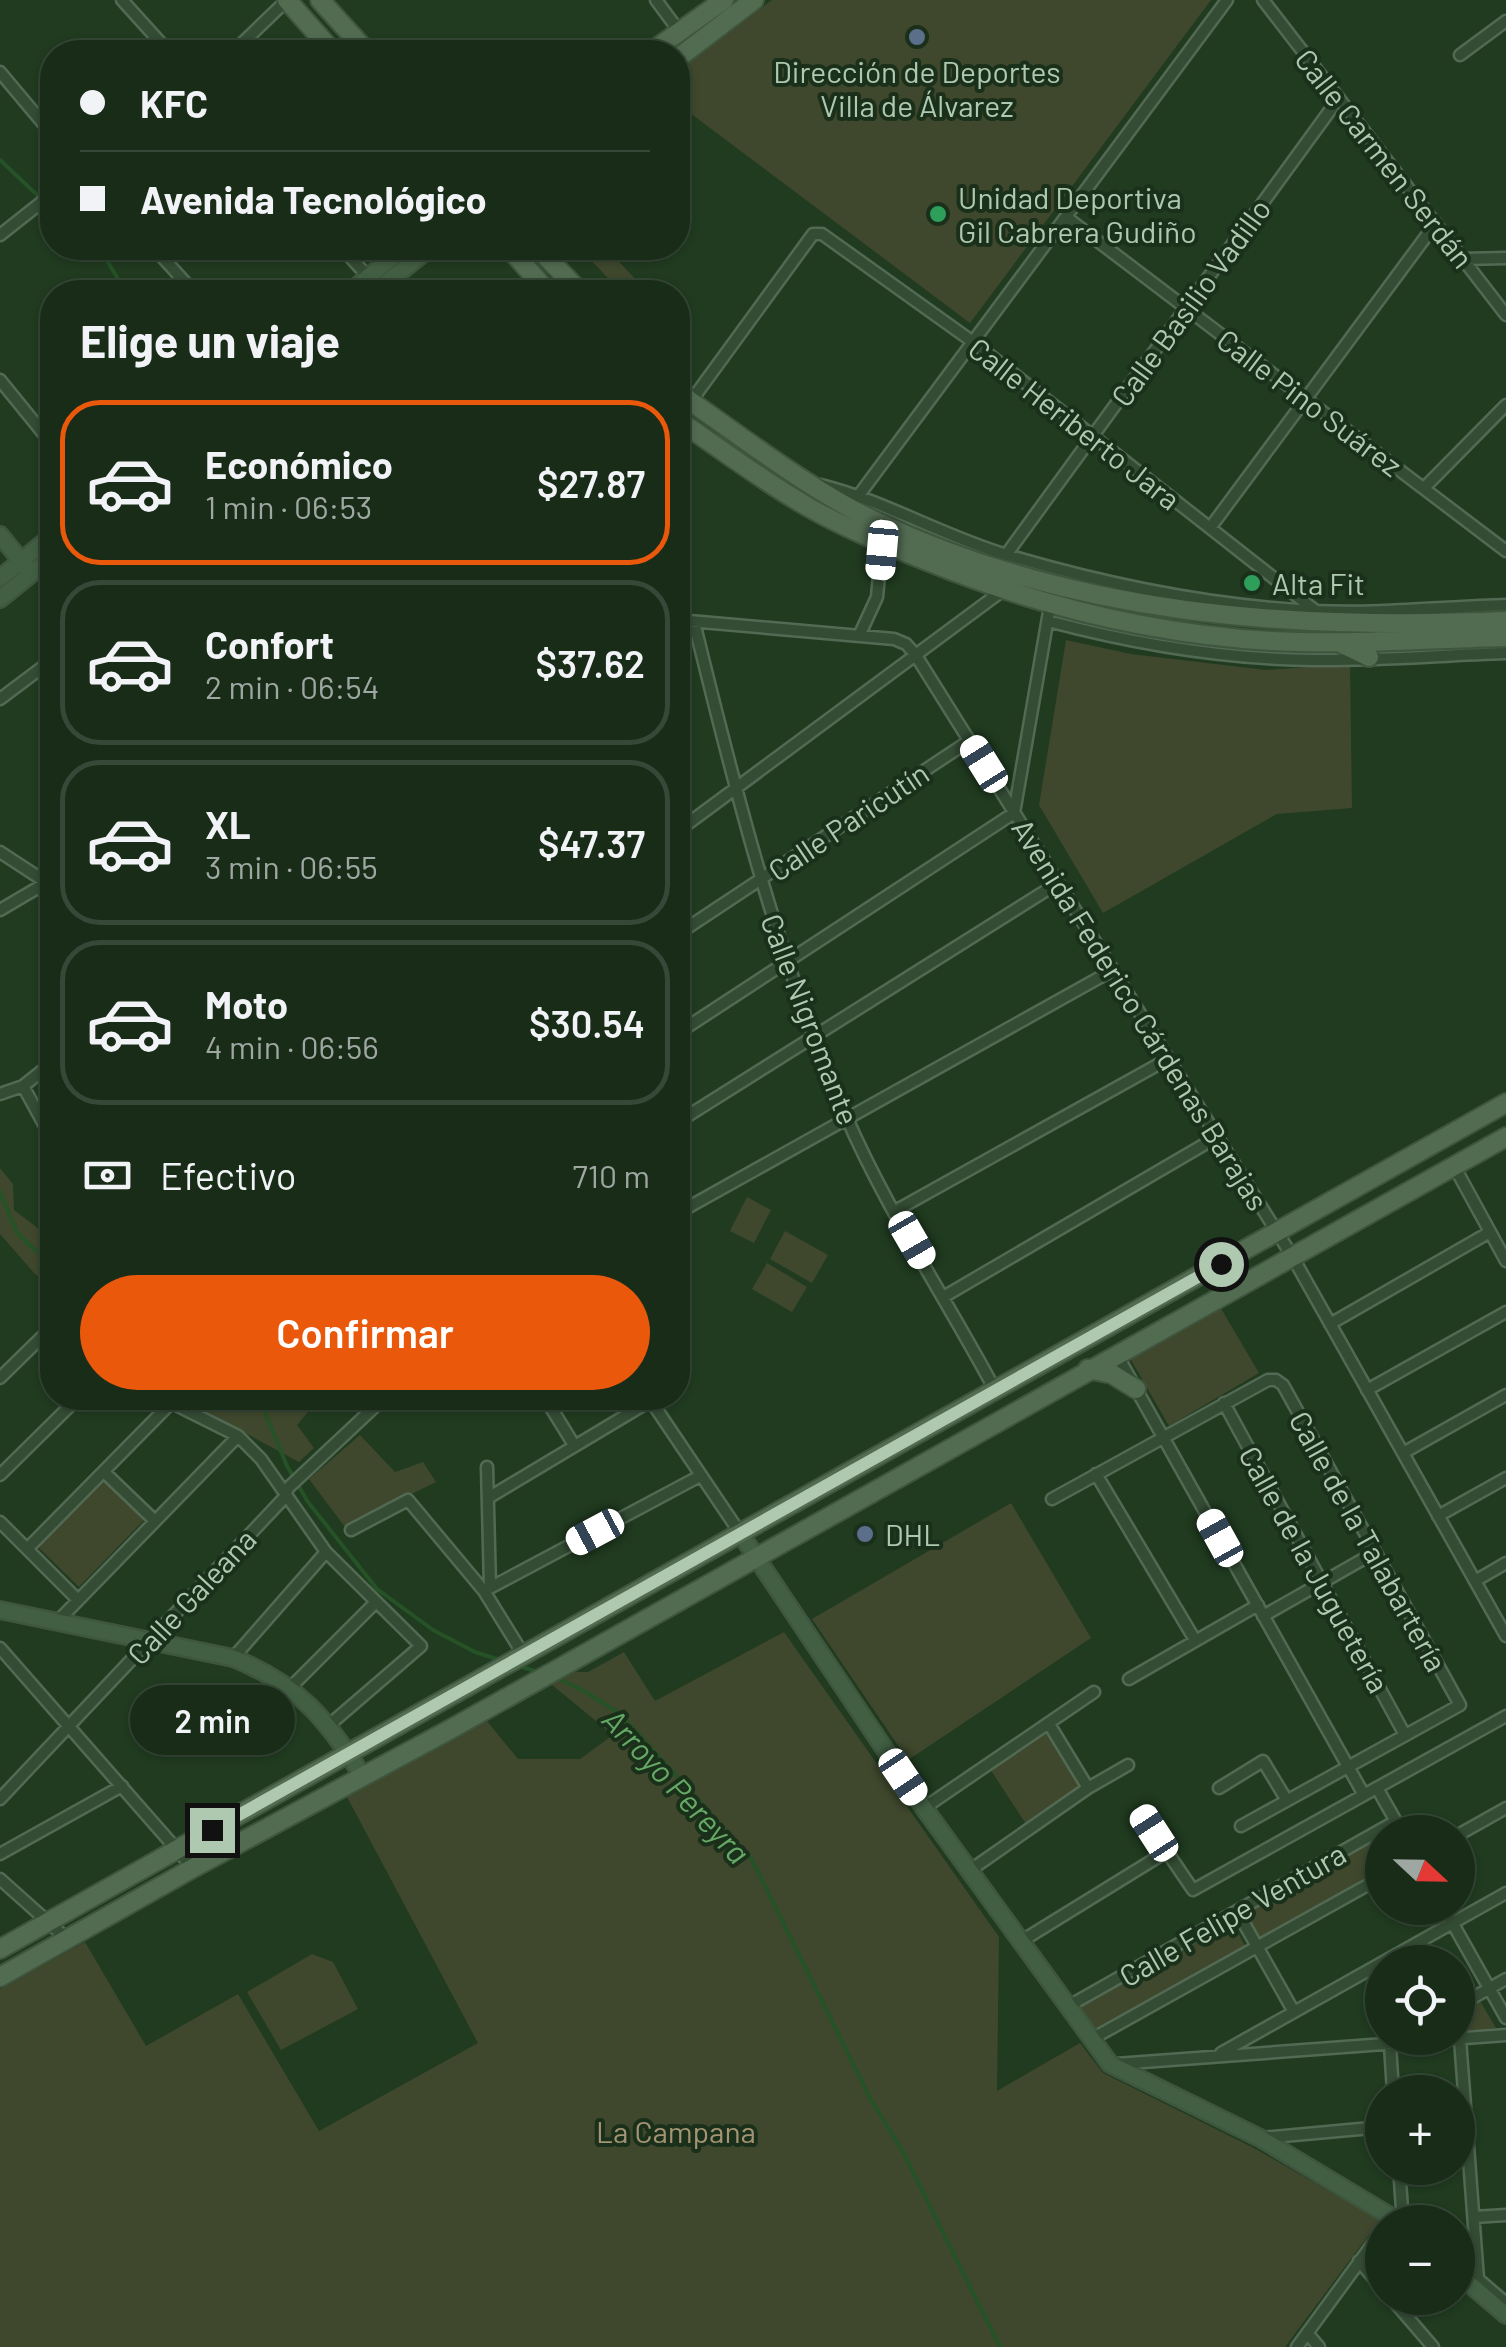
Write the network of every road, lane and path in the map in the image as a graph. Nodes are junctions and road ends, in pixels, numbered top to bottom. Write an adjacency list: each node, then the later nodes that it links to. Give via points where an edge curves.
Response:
1 (122, 0): 12 (street)
2 (287, 0): 9 (main road); 13 (street)
3 (321, 0): 9 (street); 15 (main road)
4 (656, 0): 11 (street)
5 (724, 0): 11 (main road)
6 (754, 0): 17 (main road)
7 (1226, 0): 23 (street)
8 (1263, 0): 20 (street, Calle Carmen Serdán)
9 (302, 17): 14 (main road)
10 (1506, 22): 18 (street)
11 (680, 32): 16 (main road)
12 (158, 40)
13 (245, 40)
14 (322, 40)
15 (356, 40)
16 (668, 40)
17 (690, 49)
18 (1460, 55)
19 (0, 72): 21 (street)
20 (1339, 98): 24 (street, Calle Carmen Serdán); 38 (street, Calle Basilio Vadillo)
21 (40, 120)
22 (40, 204): 25 (street)
23 (1066, 217): 38 (street, Calle Pino Suárez); 40 (street)
24 (1436, 223): 27 (street, Calle Carmen Serdán); 44 (street)
25 (0, 235)
26 (1506, 258): 27 (street)
27 (1463, 259): 39 (street, Calle Carmen Serdán)
28 (165, 260): 33 (street)
29 (352, 260): 34 (street)
30 (395, 260): 35 (main road)
31 (412, 260): 36 (main road)
32 (549, 260): 37 (main road)
33 (183, 280)
34 (369, 280)
35 (379, 280)
36 (383, 280)
37 (569, 280)
38 (1186, 308): 44 (street, Calle Pino Suárez); 48 (street, Calle Basilio Vadillo)
39 (1506, 315)
40 (973, 342): 42 (street, Calle Heriberto Jara, via 822,234 813,234); 48 (street, Calle Heriberto Jara); 51 (street)
41 (0, 380): 47 (street)
42 (690, 388)
43 (690, 399): 49 (main road)
44 (1306, 399): 50 (street, Calle Pino Suárez); 52 (street)
45 (1506, 405): 50 (street)
46 (690, 427): 54 (main road, via 808,507)
47 (40, 429)
48 (1092, 436): 52 (street, Calle Heriberto Jara); 57 (street, Calle Basilio Vadillo)
49 (804, 480): 51 (street); 68 (main road, via 872,520 966,559 1072,590 1204,614)
50 (1424, 488): 56 (street, Calle Pino Suárez)
51 (860, 494): 57 (street)
52 (1210, 528): 68 (street, Calle Heriberto Jara)
53 (0, 536): 59 (main road)
54 (882, 543): 61 (main road); 69 (street, via 877,597)
55 (40, 551): 59 (main road)
56 (1506, 551)
57 (1006, 555): 68 (street)
58 (40, 563): 59 (main road)
59 (26, 568): 60 (main road); 62 (main road)
60 (0, 578)
61 (1002, 591): 64 (main road); 72 (street)
62 (0, 599)
63 (1506, 605): 68 (street)
64 (1049, 613): 68 (main road, via 1272,641); 73 (street, via 1164,646 1249,657); 78 (street)
65 (1506, 621): 68 (main road)
66 (690, 622): 67 (street)
67 (694, 622): 69 (street); 77 (street, Calle Nigromante)
68 (1328, 625): 70 (main road); 73 (main road)
69 (859, 636): 72 (street, via 894,639)
70 (1506, 637)
71 (1506, 653): 73 (street)
72 (915, 654): 76 (street, Avenida Federico Cárdenas Barajas); 77 (street)
73 (1369, 658)
74 (40, 669): 75 (street)
75 (0, 699)
76 (969, 740): 78 (street, Avenida Federico Cárdenas Barajas); 82 (street, Calle Paricutín)
77 (735, 791): 79 (street); 82 (street, Calle Nigromante)
78 (1014, 813): 83 (street, Avenida Federico Cárdenas Barajas); 87 (street)
79 (690, 823)
80 (0, 852): 81 (street)
81 (40, 876)
82 (760, 880): 86 (street, Calle Paricutín); 87 (street, Calle Nigromante)
83 (1058, 883): 88 (street, Avenida Federico Cárdenas Barajas); 90 (street)
84 (40, 889): 85 (street)
85 (0, 910)
86 (690, 926)
87 (786, 962): 89 (street); 90 (street, Calle Nigromante)
88 (1113, 970): 91 (street, Avenida Federico Cárdenas Barajas); 98 (street)
89 (690, 1025)
90 (814, 1037): 96 (street); 98 (street, Calle Nigromante)
91 (1168, 1059): 99 (street, Avenida Federico Cárdenas Barajas); 103 (street)
92 (40, 1072): 93 (street)
93 (22, 1086): 94 (street); 97 (street)
94 (0, 1094)
95 (1506, 1104): 104 (main road)
96 (690, 1114)
97 (40, 1118)
98 (848, 1120): 102 (street); 103 (street, Calle Nigromante)
99 (1217, 1137): 104 (street, Avenida Federico Cárdenas Barajas); 108 (street)
100 (1506, 1137): 101 (main road)
101 (1454, 1166): 105 (street); 106 (main road)
102 (690, 1206)
103 (896, 1211): 108 (street, Calle Nigromante)
104 (1276, 1232): 106 (street, Avenida Federico Cárdenas Barajas); 115 (main road)
105 (1490, 1232): 107 (street); 110 (street)
106 (1292, 1256): 110 (street, Avenida Federico Cárdenas Barajas); 112 (main road)
107 (1506, 1261)
108 (945, 1296): 115 (street, Calle Nigromante)
109 (1506, 1312): 117 (street)
110 (1330, 1324): 117 (street, Avenida Federico Cárdenas Barajas)
111 (40, 1339): 114 (street)
112 (1117, 1354): 113 (main road); 116 (street)
113 (1088, 1369): 116 (main road, via 1112,1374); 128 (main road)
114 (0, 1378)
115 (995, 1390): 119 (main road)
116 (1136, 1390): 130 (street)
117 (1367, 1390): 132 (street, Avenida Federico Cárdenas Barajas)
118 (1506, 1395): 132 (street)
119 (974, 1403): 128 (main road); 146 (main road)
120 (1224, 1403): 130 (street); 149 (street, Calle de la Talabartería, via 1268,1380 1283,1385); 153 (street, Calle de la Juguetería)
121 (66, 1410): 136 (street)
122 (157, 1410): 134 (street)
123 (186, 1410): 129 (street)
124 (371, 1410): 139 (street, Calle Galeana)
125 (552, 1410): 131 (street)
126 (631, 1410): 131 (street)
127 (656, 1410): 137 (street)
128 (991, 1426): 150 (main road)
129 (238, 1436): 139 (street); 143 (street)
130 (1162, 1436): 135 (street); 158 (street)
131 (574, 1445): 140 (street)
132 (1403, 1453): 142 (street, Avenida Federico Cárdenas Barajas)
133 (486, 1467): 140 (street)
134 (104, 1472): 143 (street); 147 (street)
135 (1096, 1474): 141 (street); 161 (street)
136 (0, 1475)
137 (700, 1476): 146 (street); 154 (street)
138 (1506, 1478): 142 (street)
139 (286, 1493): 148 (street); 162 (street, Calle Galeana)
140 (488, 1498): 154 (street)
141 (1052, 1499)
142 (1438, 1516): 152 (street, Avenida Federico Cárdenas Barajas)
143 (155, 1521): 155 (street)
144 (0, 1522): 147 (street)
145 (351, 1530): 154 (street, via 408,1500)
146 (740, 1534): 150 (main road); 164 (main road)
147 (27, 1549): 155 (street)
148 (326, 1552): 156 (street); 165 (street)
149 (1374, 1554): 153 (street); 173 (street, Calle de la Talabartería, via 1460,1705)
150 (755, 1558): 177 (main road); 185 (main road)
151 (1506, 1563): 152 (street)
152 (1475, 1581): 160 (street, Avenida Federico Cárdenas Barajas)
153 (1324, 1582): 158 (street); 173 (street, Calle de la Juguetería)
154 (487, 1589): 164 (street)
155 (78, 1600): 159 (street)
156 (375, 1603): 167 (street); 172 (street, via 422,1646)
157 (0, 1610): 159 (main road)
158 (1261, 1611): 161 (street); 176 (street)
159 (57, 1622): 162 (main road)
160 (1506, 1636)
161 (1195, 1640): 166 (street)
162 (148, 1641): 165 (main road); 171 (street, Calle Galeana)
163 (0, 1648): 171 (street)
164 (520, 1655): 174 (main road)
165 (232, 1658): 167 (main road)
166 (1129, 1679)
167 (291, 1687): 172 (main road)
168 (1094, 1692): 170 (street)
169 (1506, 1716): 181 (street)
170 (1048, 1724): 179 (street); 185 (street)
171 (69, 1726): 178 (street); 183 (street, Calle Galeana)
172 (328, 1726): 174 (main road)
173 (1406, 1735): 176 (street)
174 (347, 1751): 177 (main road); 192 (main road)
175 (1128, 1765): 179 (street)
176 (1347, 1765): 182 (street); 184 (street)
177 (364, 1778): 195 (main road)
178 (122, 1786): 192 (street); 194 (street)
179 (1088, 1788): 196 (street)
180 (1219, 1788): 184 (street, via 1263,1761)
181 (1378, 1788): 182 (street); 188 (street)
182 (1364, 1795): 193 (street, via 1193,1890)
183 (0, 1798)
184 (1286, 1799): 190 (street)
185 (924, 1808): 196 (main road)
186 (1506, 1808): 189 (street)
187 (1142, 1815): 193 (street)
188 (1393, 1815)
189 (1475, 1825)
190 (1241, 1826)
191 (1365, 1839): 201 (street, Calle Felipe Ventura)
192 (178, 1849): 195 (street); 202 (main road)
193 (1166, 1852): 206 (street)
194 (0, 1854)
195 (193, 1868): 205 (main road)
196 (968, 1871): 206 (main road)
197 (0, 1879): 202 (street)
198 (1365, 1887): 207 (street)
199 (1506, 1893): 200 (street)
200 (1475, 1910)
201 (1237, 1911): 207 (street); 213 (street, Calle Felipe Ventura)
202 (48, 1922): 205 (street); 208 (main road)
203 (1447, 1925): 214 (street)
204 (1454, 1925): 211 (street)
205 (66, 1938): 209 (main road)
206 (1020, 1942): 213 (main road)
207 (1257, 1947): 214 (street); 218 (street)
208 (0, 1949)
209 (0, 1977)
210 (1506, 1979): 211 (street)
211 (1489, 1988): 212 (street); 215 (street)
212 (1475, 1996)
213 (1067, 2007): 218 (main road)
214 (1294, 2012): 221 (street)
215 (1506, 2018)
216 (1506, 2035): 217 (street)
217 (1475, 2038)
218 (1090, 2040): 222 (main road)
219 (1365, 2047): 221 (street)
220 (1461, 2055): 226 (street)
221 (1216, 2056): 222 (street)
222 (1110, 2064): 224 (main road)
223 (1365, 2129): 224 (street)
224 (1260, 2138): 225 (main road)
225 (1366, 2205)
226 (1473, 2205)
227 (1506, 2214): 228 (street)
228 (1475, 2217)
229 (1475, 2231): 234 (street)
230 (1365, 2256): 231 (street)
231 (1360, 2262): 232 (street); 238 (street)
232 (1365, 2268)
233 (1475, 2284): 234 (main road)
234 (1479, 2286): 235 (street); 237 (main road)
235 (1506, 2302)
236 (1405, 2315): 241 (street)
237 (1506, 2316)
238 (1307, 2333): 239 (street); 240 (street)
239 (1298, 2347)
240 (1319, 2347)
241 (1434, 2347)

